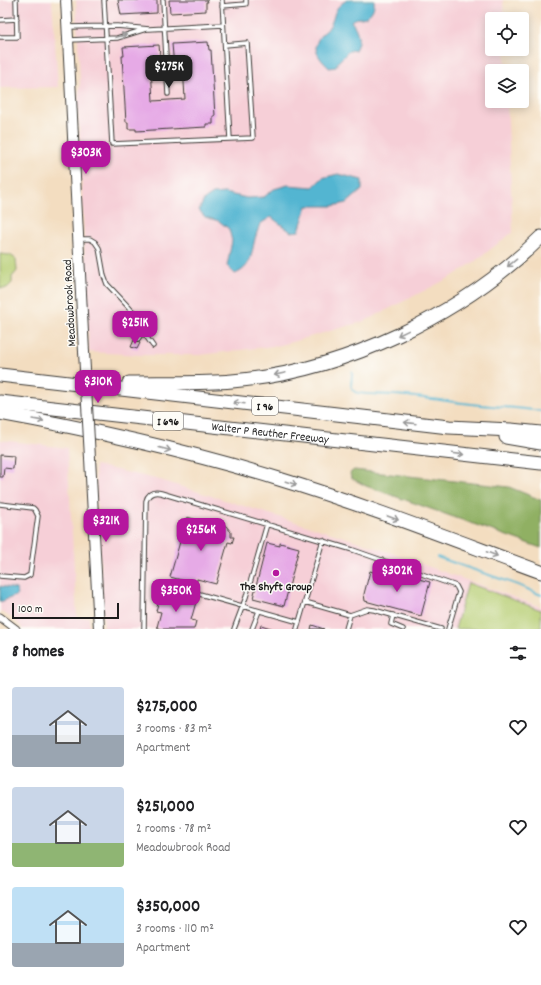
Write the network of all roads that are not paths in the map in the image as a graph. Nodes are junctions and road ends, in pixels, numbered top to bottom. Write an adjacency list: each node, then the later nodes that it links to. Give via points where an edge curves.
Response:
1 (16, 0): 8 (lane)
2 (66, 0): 12 (street, Meadowbrook Road)
3 (104, 0): 11 (lane)
4 (163, 0): 13 (lane)
5 (222, 0): 7 (lane)
6 (246, 0): 7 (lane, via 246,4)
7 (222, 6): 10 (lane)
8 (17, 19): 9 (lane); 15 (lane, via 17,37)
9 (0, 20)
10 (224, 25): 13 (lane); 18 (lane)
11 (105, 26): 12 (lane); 14 (lane); 16 (lane)
12 (68, 27): 17 (street, Meadowbrook Road)
13 (164, 28): 14 (lane); 19 (lane)
14 (149, 29): 16 (lane, one-way to 14, via 118,38)
15 (0, 37)
16 (106, 38): 17 (lane); 20 (lane, via 112,144)
17 (68, 40): 22 (street, Meadowbrook Road)
18 (224, 44): 20 (lane); 20 (lane, via 247,44 253,138)
19 (168, 94)
20 (230, 139)
21 (541, 237): 27 (highway, one-way to 27, via 497,275 431,319 392,338 317,365 233,381)
22 (78, 239): 23 (lane, via 90,239 95,242 99,248 107,284 137,316 143,326); 48 (street, Meadowbrook Road, bridge)
23 (143, 332): 24 (lane); 25 (lane)
24 (138, 339)
25 (153, 346)
26 (0, 375): 27 (highway, I 96)
27 (82, 384): 30 (highway, I 96, one-way to 27)
28 (0, 402): 33 (highway, Walter P Reuther Freeway / I 696, one-way to 33)
29 (0, 413): 37 (highway, one-way to 37, via 120,437 279,479)
30 (449, 427): 31 (highway, I 96); 32 (highway)
31 (541, 433)
32 (541, 443)
33 (541, 463)
34 (0, 504): 38 (lane, via 33,508 38,516 30,575 24,578)
35 (267, 524): 36 (lane); 41 (lane); 49 (lane, via 161,493 150,494 146,501)
36 (323, 540): 40 (lane); 56 (lane, via 458,587 459,592)
37 (541, 572)
38 (0, 576)
39 (182, 589): 41 (lane)
40 (305, 602): 43 (lane); 46 (lane)
41 (242, 606): 42 (lane); 50 (lane)
42 (259, 611): 46 (lane); 51 (lane)
43 (350, 615): 44 (lane, via 367,609); 53 (lane)
44 (393, 615): 54 (lane, via 391,624); 55 (lane)
45 (0, 617): 47 (street)
46 (299, 622): 52 (lane)
47 (16, 629)
48 (100, 629)
49 (144, 629)
50 (234, 629)
51 (252, 629)
52 (297, 629)
53 (346, 629)
54 (403, 629)
55 (441, 629)
56 (448, 629)

